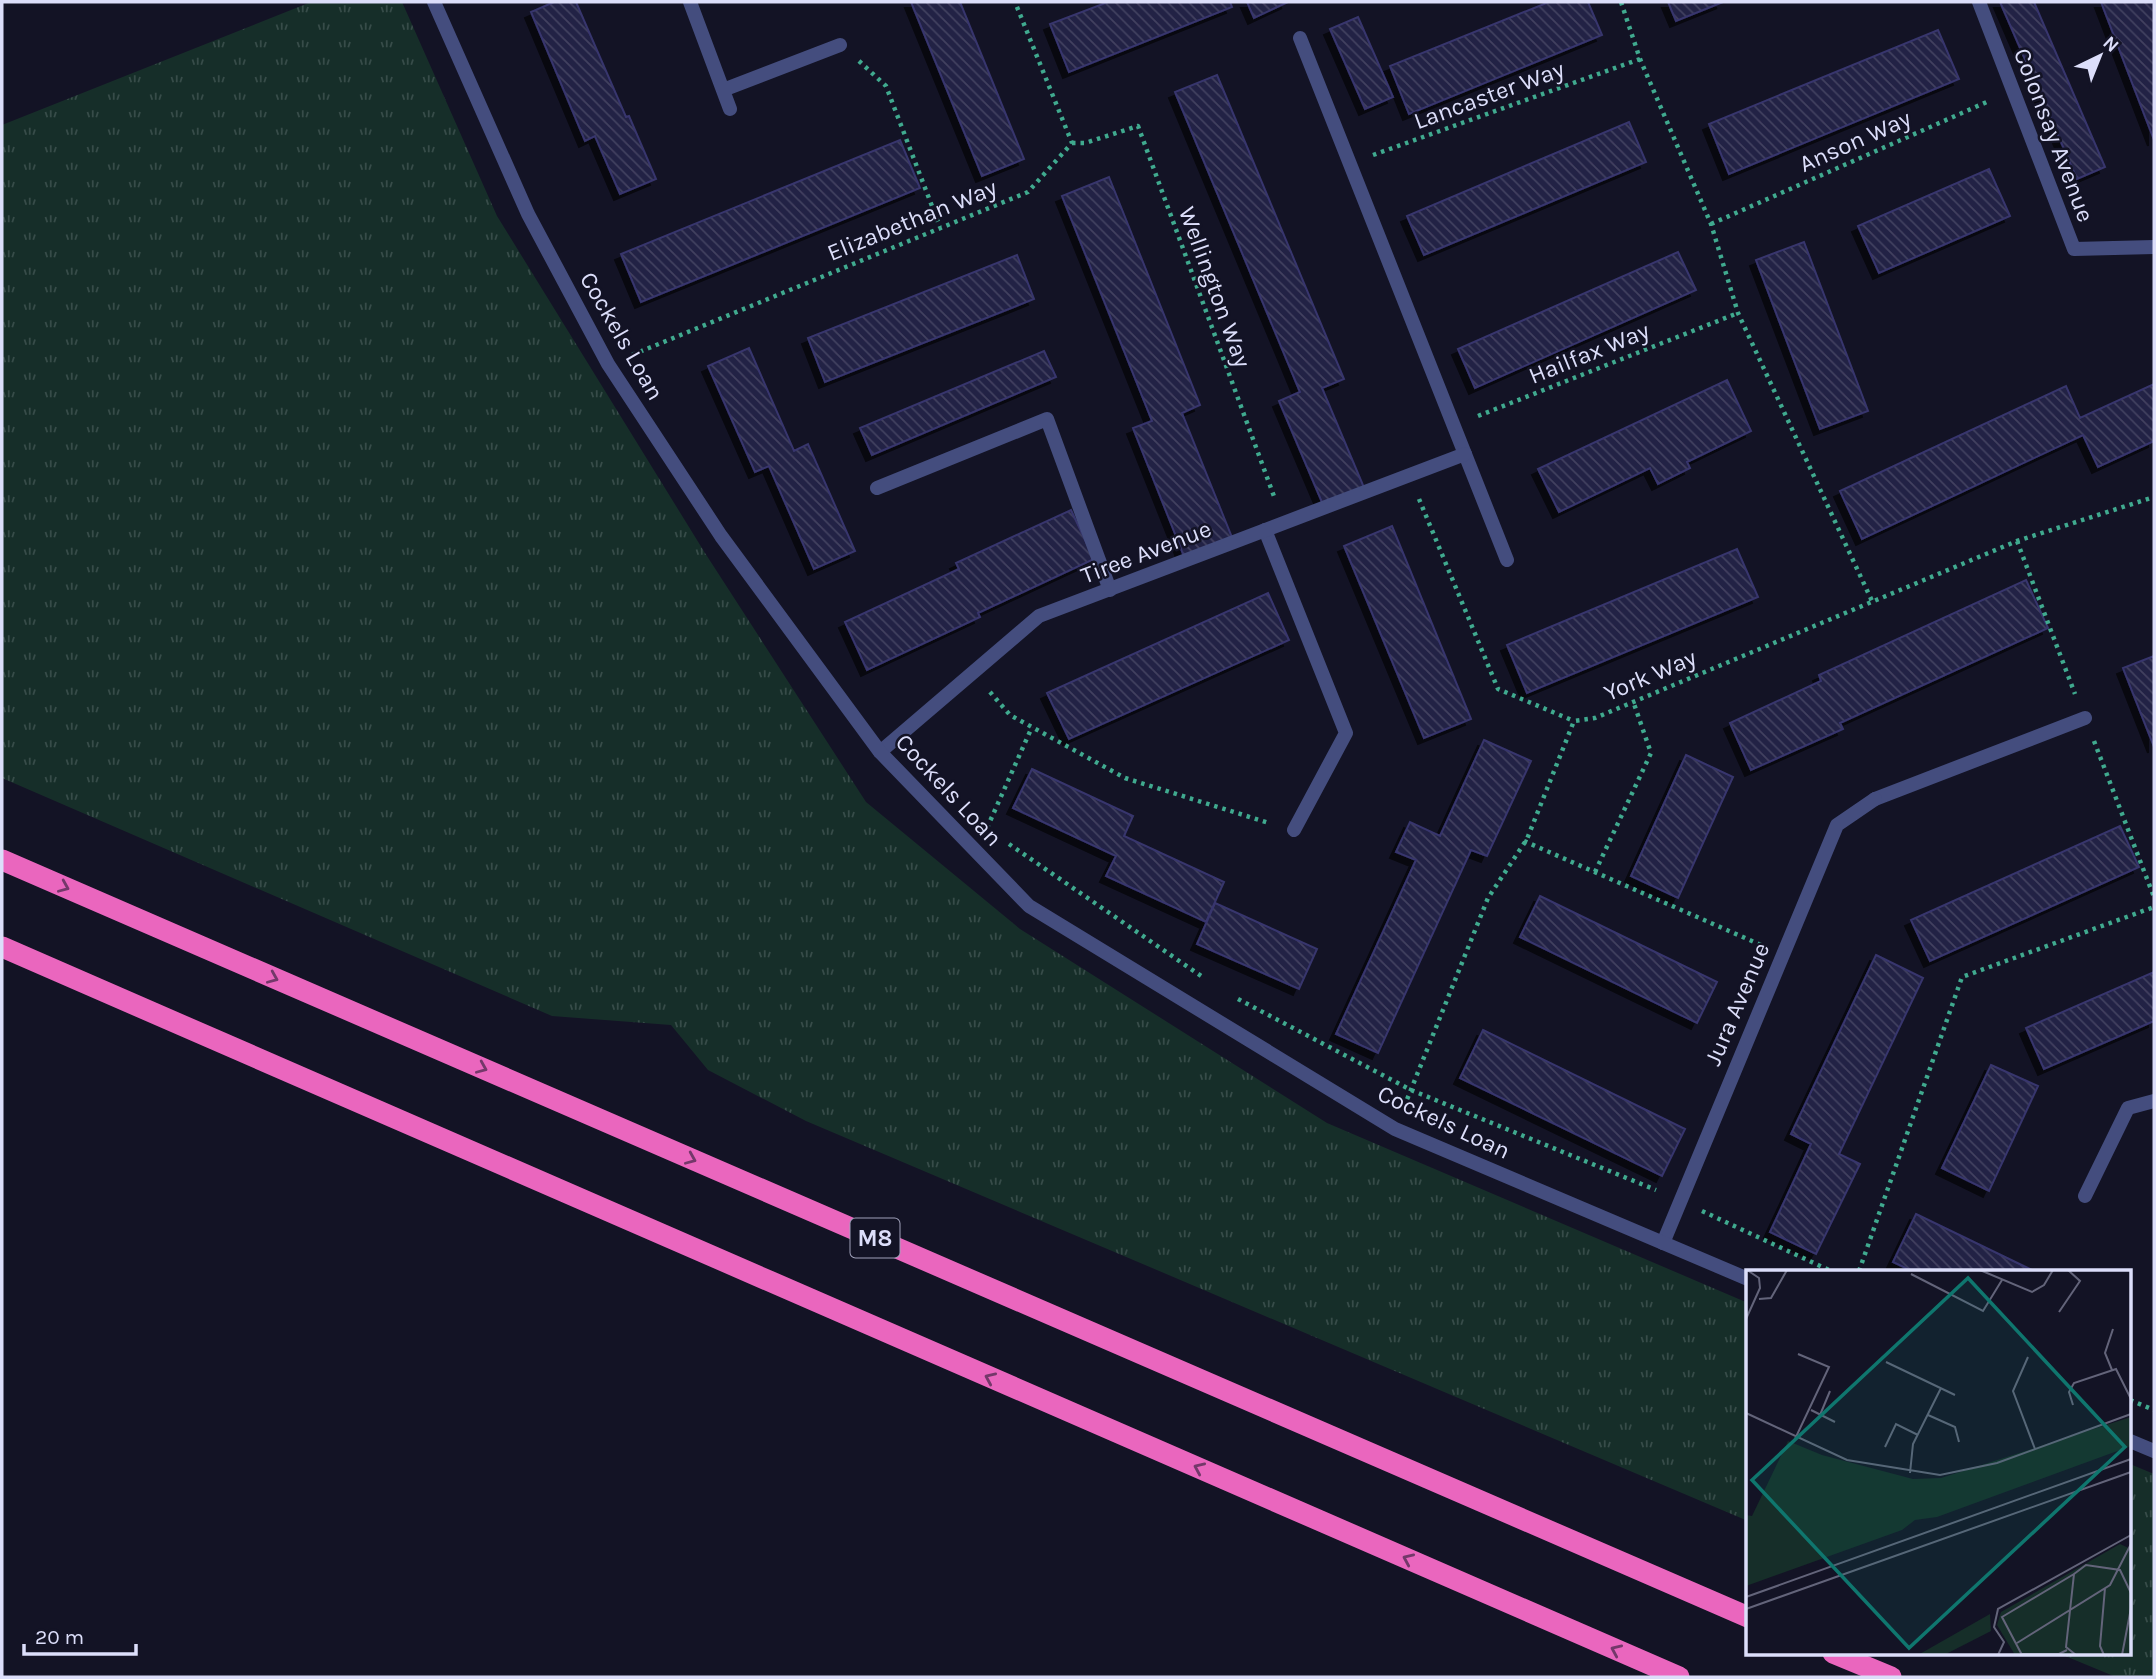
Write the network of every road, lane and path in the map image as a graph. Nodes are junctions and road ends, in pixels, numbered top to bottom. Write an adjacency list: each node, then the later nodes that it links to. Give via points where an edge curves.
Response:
1 (434, 2): 18 (street, Cockels Loan, via 528,214)
2 (690, 2): 9 (street)
3 (1015, 2): 12 (path)
4 (1621, 2): 8 (path)
5 (1979, 2): 10 (street, Colonsay Avenue)
6 (1300, 38): 13 (street)
7 (840, 45): 9 (street); 15 (path, via 886,86)
8 (1640, 59): 13 (path, Lancaster Way); 14 (path)
9 (723, 90): 11 (street)
10 (2012, 90): 14 (path, Anson Way); 16 (street, Colonsay Avenue, via 2074,249)
11 (730, 109)
12 (1072, 143): 15 (path, Elizabethan Way, via 1028,191); 24 (path, Wellington Way, via 1138,126)
13 (1349, 164): 19 (street)
14 (1711, 224): 17 (path)
15 (940, 227): 18 (path, Elizabethan Way)
16 (2154, 247)
17 (1738, 313): 19 (path, Hailfax Way); 28 (path)
18 (608, 364): 34 (street, Cockels Loan, via 720,536)
19 (1454, 426): 20 (street)
20 (1465, 454): 21 (street, Tiree Avenue); 26 (street)
21 (1410, 475): 24 (street, Tiree Avenue); 32 (path, via 1499,689)
22 (877, 488): 27 (street, via 1047,419)
23 (2154, 498): 28 (path, York Way, via 2017,541)
24 (1284, 523): 25 (street, Tiree Avenue)
25 (1265, 530): 27 (street, Tiree Avenue); 37 (street, via 1346,733)
26 (1507, 560)
27 (1110, 590): 29 (street, Tiree Avenue, via 1039,616)
28 (1872, 600): 30 (path, York Way)
29 (973, 673): 33 (path, via 1010,715); 34 (street, Tiree Avenue)
30 (1633, 701): 32 (path, York Way, via 1595,718); 40 (path, via 1651,752)
31 (2085, 718): 43 (street, Jura Avenue, via 1875,799 1838,825)
32 (1574, 721): 38 (path)
33 (1032, 727): 36 (path); 37 (path, via 1125,778)
34 (880, 752): 48 (street, Cockels Loan, via 1029,906)
35 (976, 820): 36 (path)
36 (986, 828): 44 (path)
37 (1294, 830)
38 (1524, 841): 40 (path); 46 (path, via 1488,898)
39 (2, 860): 59 (highway, M8, one-way to 59)
40 (1595, 872): 43 (path)
41 (2154, 907): 53 (path, via 1962,977)
42 (2, 947): 61 (highway, one-way to 42)
43 (1782, 954): 50 (street, Jura Avenue)
44 (1211, 983)
45 (1234, 997): 46 (path)
46 (1411, 1090): 48 (path); 50 (path)
47 (2154, 1101): 49 (street, via 2128,1108)
48 (1395, 1129): 51 (street, Cockels Loan)
49 (2085, 1196)
50 (1680, 1200): 51 (street, Jura Avenue); 52 (path)
51 (1662, 1243): 54 (street, Cockels Loan)
52 (1829, 1270)
53 (1859, 1270)
54 (1746, 1278)
55 (2132, 1401): 56 (path)
56 (2154, 1410)
57 (2132, 1442): 58 (street)
58 (2154, 1451)
59 (1746, 1616)
60 (1835, 1654): 62 (highway)
61 (1679, 1677)
62 (1891, 1677)

